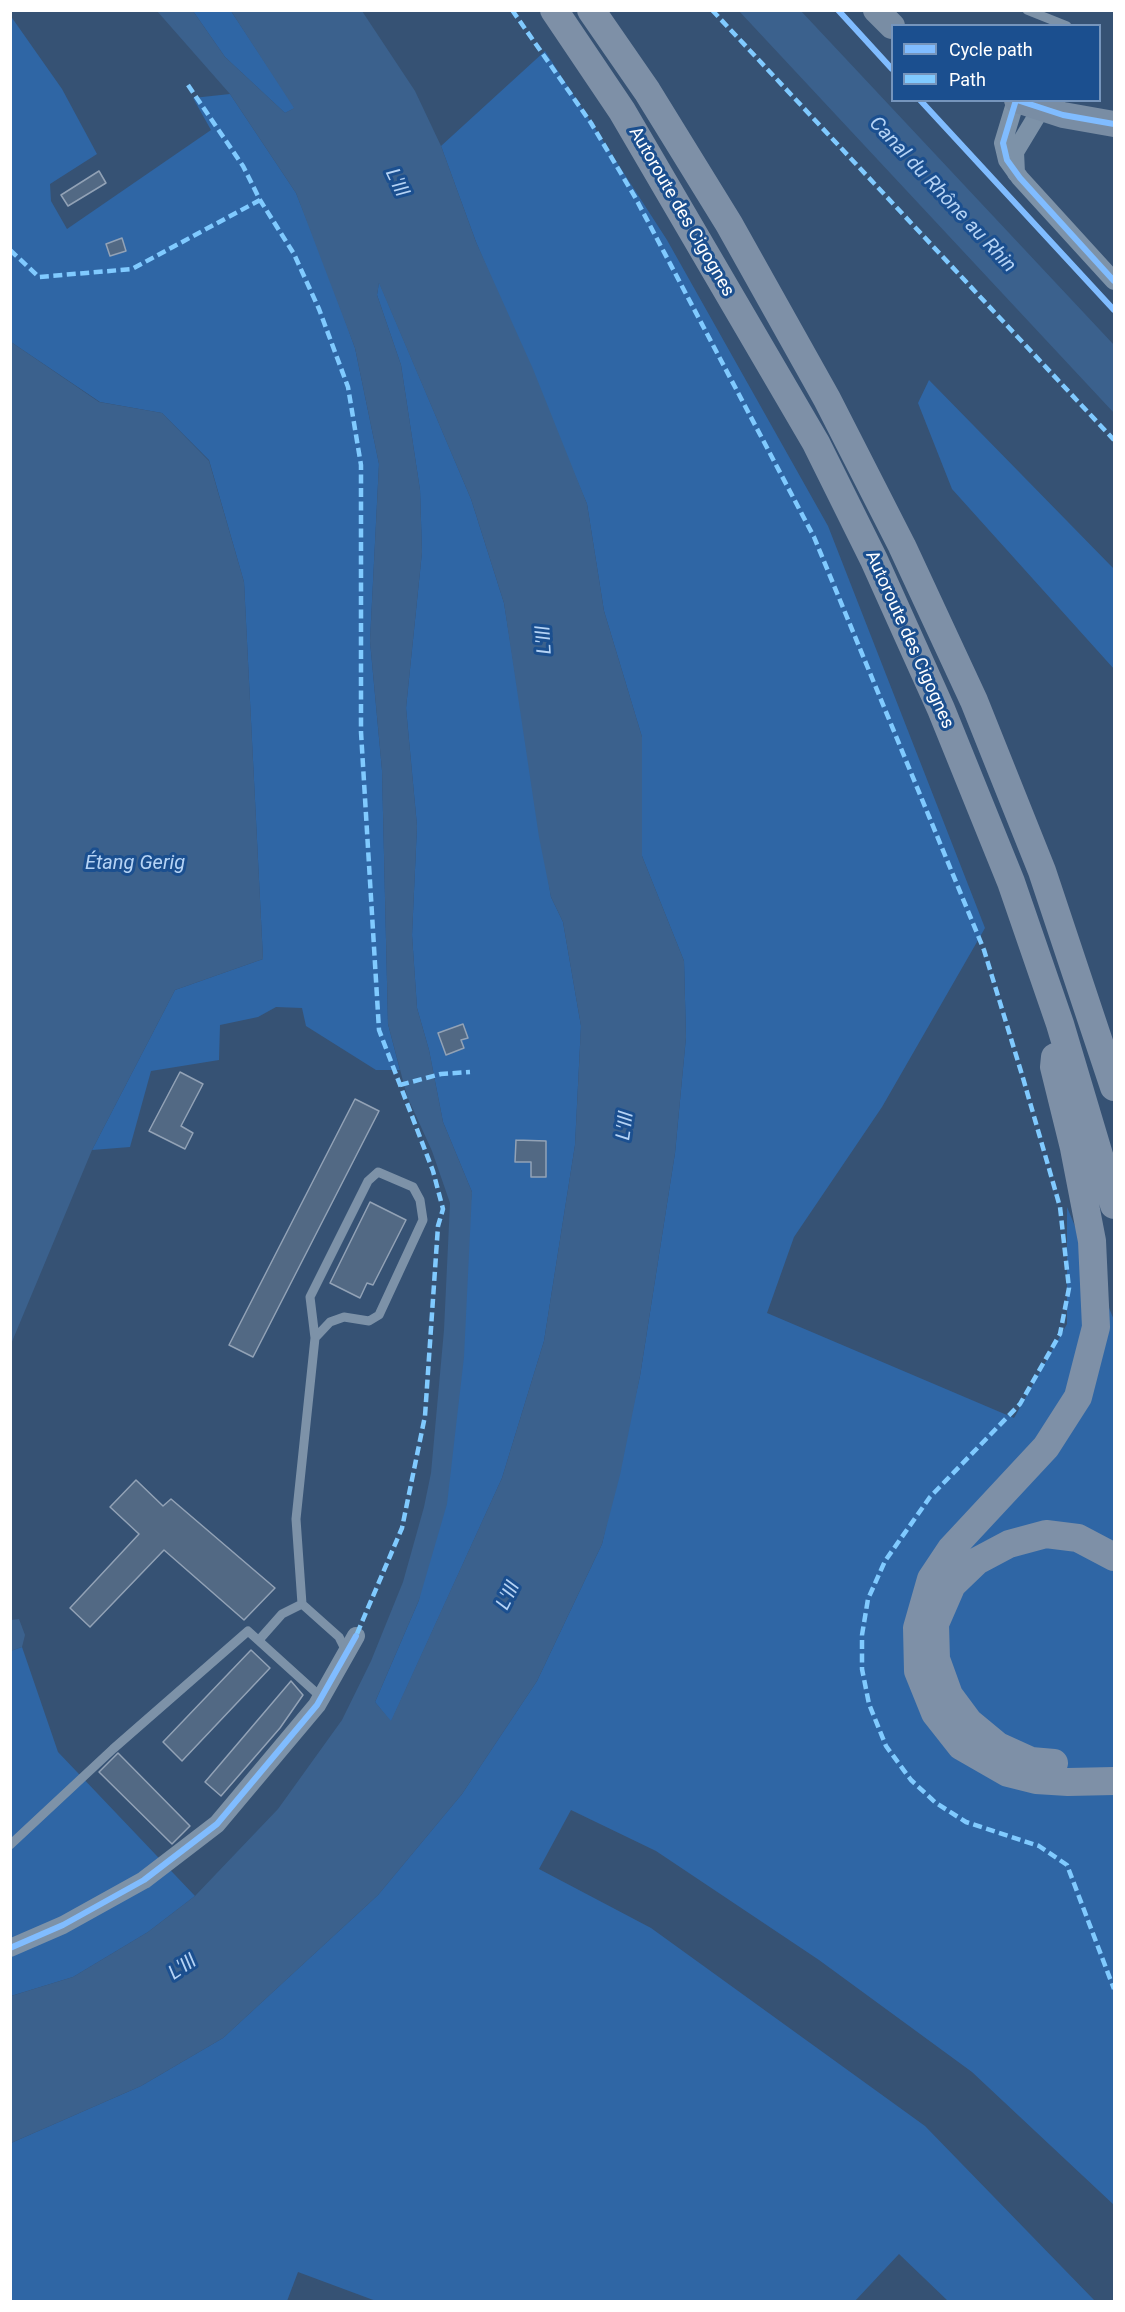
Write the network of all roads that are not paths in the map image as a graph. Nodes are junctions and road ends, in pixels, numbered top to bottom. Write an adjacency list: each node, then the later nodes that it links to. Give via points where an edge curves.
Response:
1 (554, 10): 11 (highway, Autoroute des Cigognes, via 622,111 816,443 941,709 1011,882)
2 (591, 10): 12 (highway, Autoroute des Cigognes, via 647,91 729,224 827,399 902,546 974,701 1042,871)
3 (1027, 10): 4 (lane)
4 (1062, 24)
5 (1015, 102): 9 (street, via 1003,143 1006,160)
6 (1022, 102): 7 (main road)
7 (1041, 109): 8 (main road); 9 (street, via 1015,152)
8 (1114, 124)
9 (1016, 173): 10 (street)
10 (1114, 281)
11 (1060, 1024): 13 (highway, Autoroute des Cigognes); 22 (highway, via 1054,1067 1092,1241 1096,1327 1078,1397 1046,1447 951,1549 931,1579 917,1628 918,1671 935,1713 961,1746 1008,1773 1068,1782)
12 (1114, 1087)
13 (1114, 1205)
14 (315, 1338): 14 (lane, via 330,1322 344,1317 369,1321 379,1315 423,1220 413,1186 378,1172 368,1180 310,1297); 16 (lane, via 296,1519)
15 (1114, 1557): 21 (highway, via 1078,1538 1057,1535 1046,1534 1010,1544 977,1561 952,1585 935,1624 936,1659 949,1695 969,1722 998,1746 1031,1761 1074,1766)
16 (302, 1604): 18 (lane, via 282,1614); 19 (lane, via 339,1637)
17 (356, 1636): 19 (street)
18 (259, 1640): 20 (lane); 23 (lane, via 249,1630)
19 (347, 1653): 20 (street)
20 (322, 1698): 24 (street, via 217,1824 144,1880 63,1925)
21 (1114, 1764)
22 (1114, 1781)
23 (10, 1845)
24 (10, 1947)

